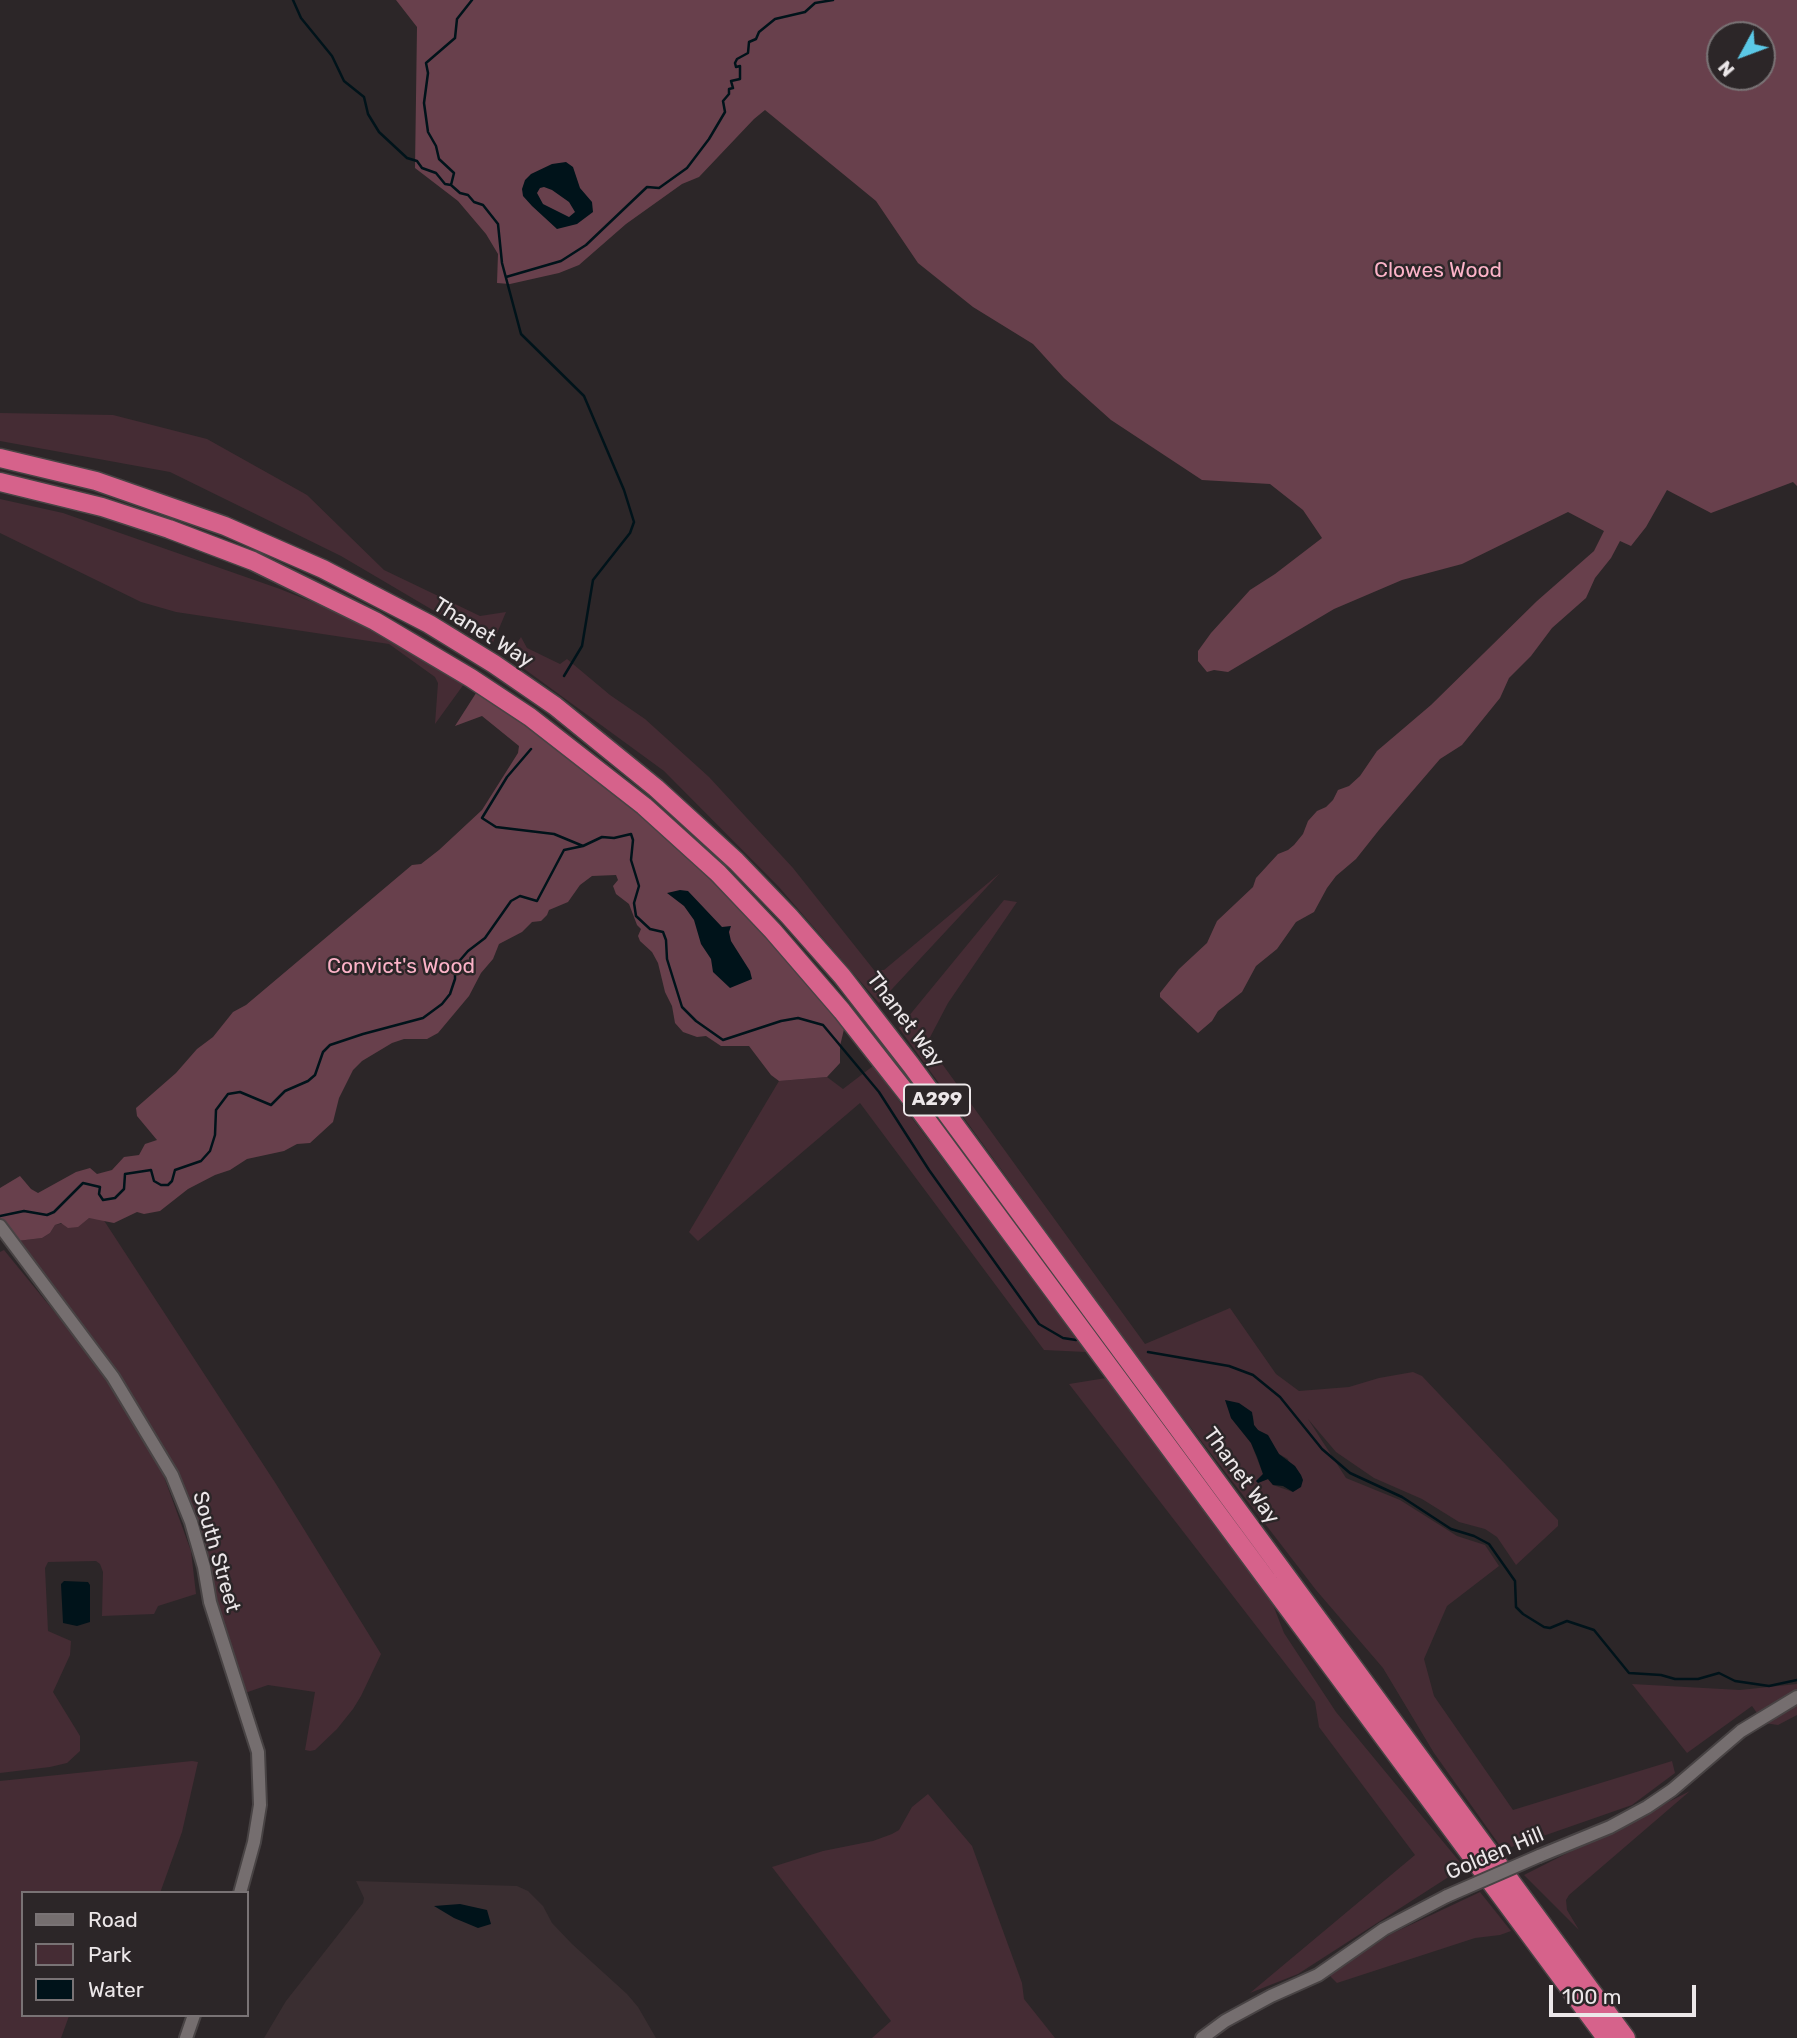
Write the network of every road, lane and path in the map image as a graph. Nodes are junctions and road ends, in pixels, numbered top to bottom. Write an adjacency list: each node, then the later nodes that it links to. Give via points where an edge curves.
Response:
1 (0, 458): 10 (highway, Thanet Way / A299, via 96,481 225,526 323,569 429,624 555,706 736,860 842,976 904,1055)
2 (0, 482): 9 (highway, Thanet Way / A299, via 102,507 193,538 253,561 375,621 530,717 644,806 718,873 842,1011 915,1104)
3 (0, 1226): 5 (street, South Street, via 113,1377 172,1475 191,1522 210,1602 258,1752 260,1805)
4 (1797, 1697): 8 (street, Golden Hill, bridge, via 1741,1731 1647,1807 1447,1896 1384,1929 1318,1975 1259,2002)
5 (241, 1891)
6 (193, 2017): 7 (street)
7 (186, 2038)
8 (1202, 2038)
9 (1606, 2038)
10 (1626, 2038)

